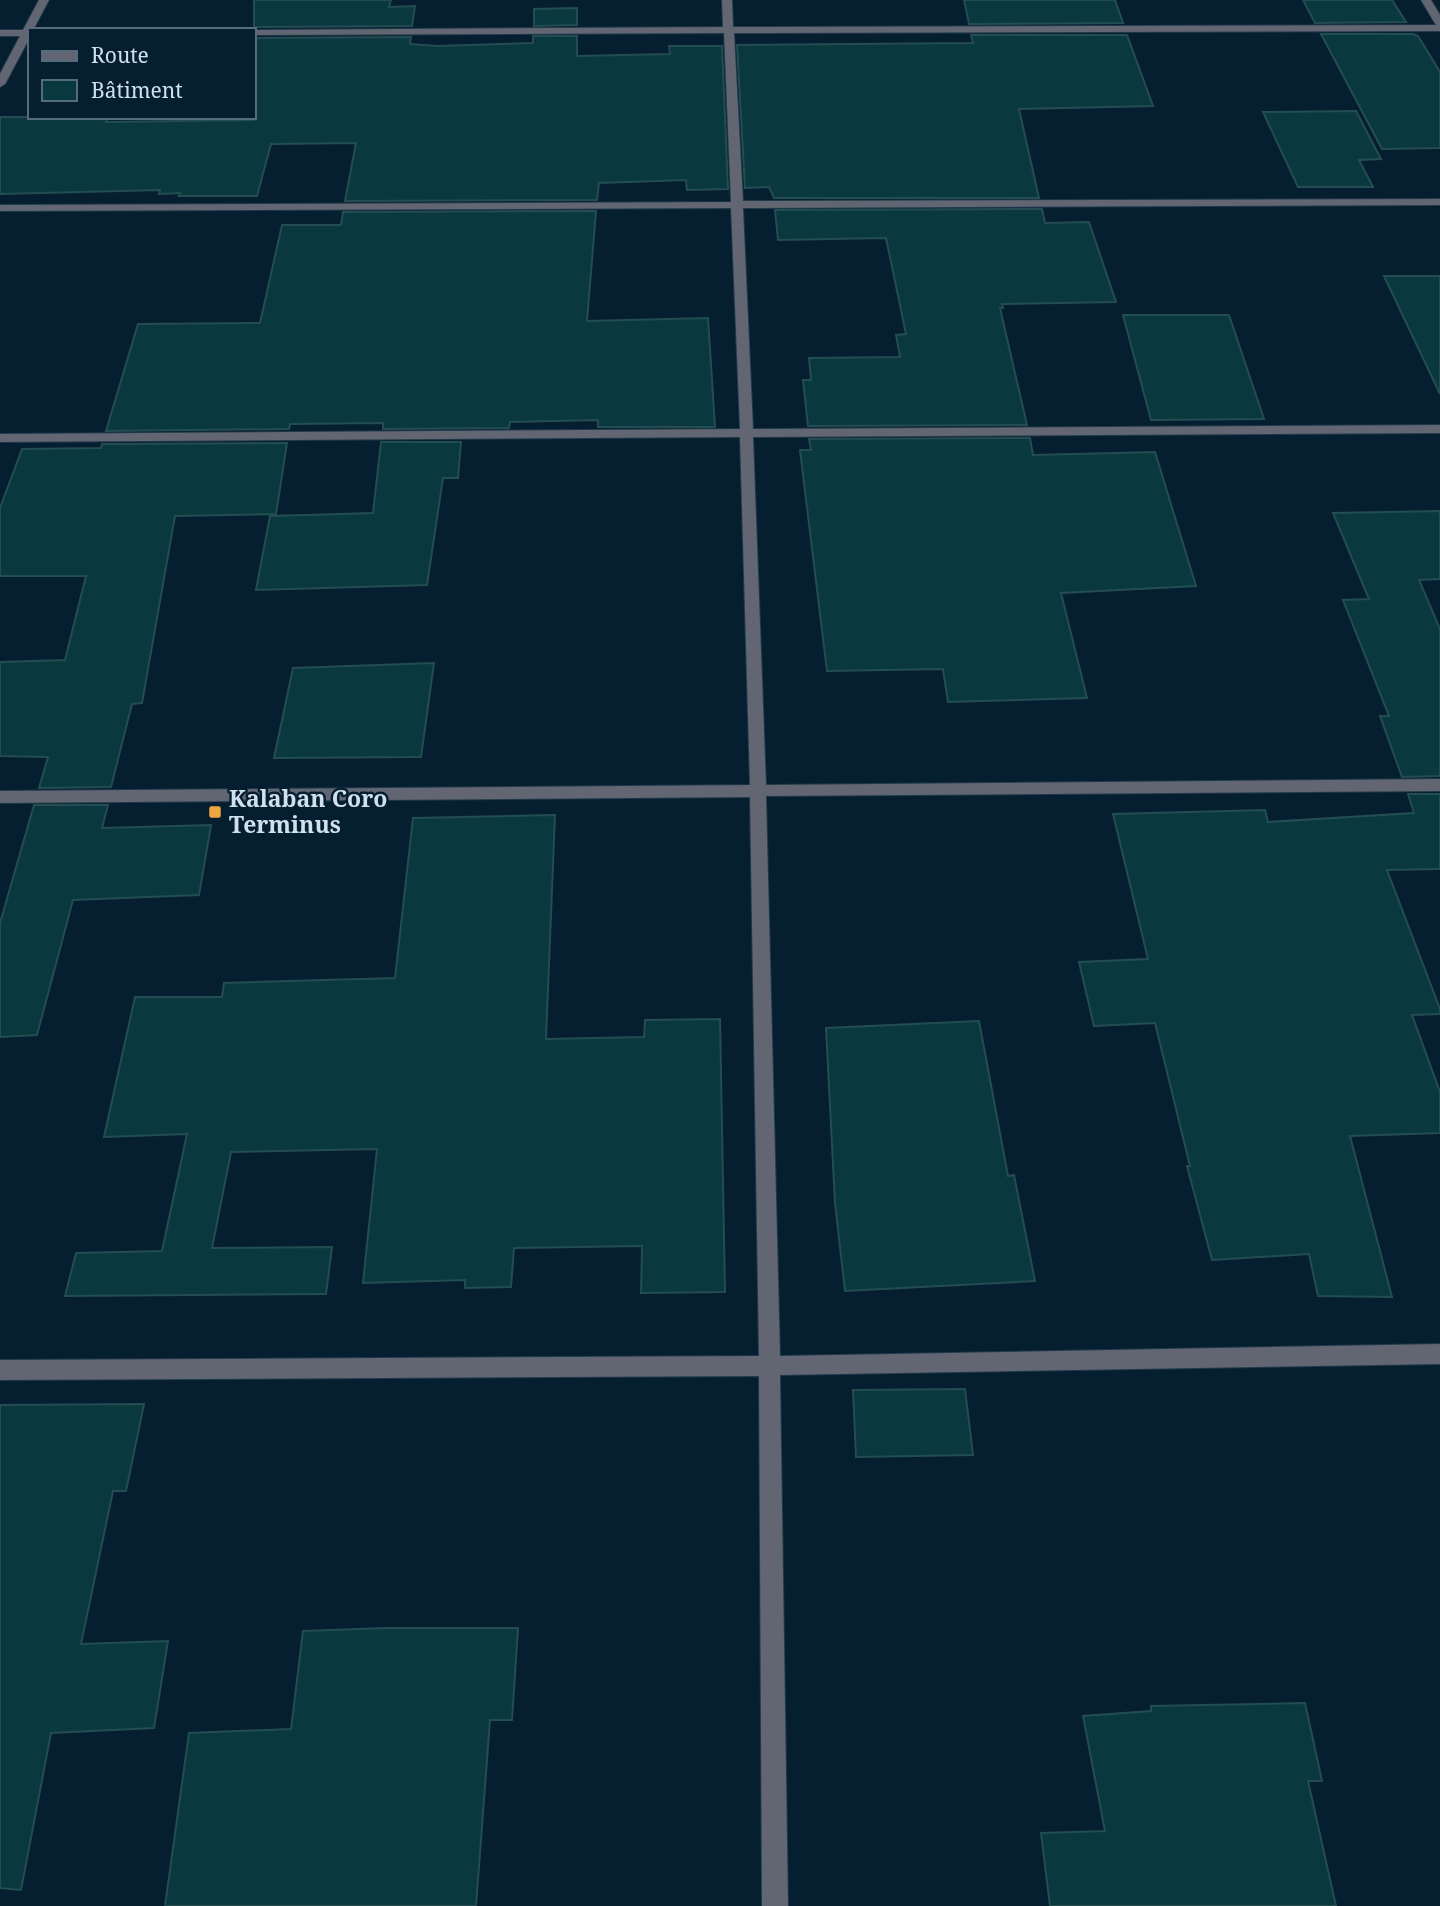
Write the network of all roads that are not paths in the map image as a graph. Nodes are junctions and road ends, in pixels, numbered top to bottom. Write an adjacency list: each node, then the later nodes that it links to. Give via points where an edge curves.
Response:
1 (44, 0): 5 (street)
2 (727, 0): 6 (street)
3 (1426, 0): 4 (street)
4 (1440, 26): 6 (street)
5 (30, 28)
6 (729, 30): 7 (street); 12 (street)
7 (256, 32)
8 (0, 33): 9 (street)
9 (28, 33): 10 (street)
10 (0, 84)
11 (1440, 202): 12 (street)
12 (738, 204): 13 (street); 15 (street)
13 (0, 208)
14 (1440, 429): 15 (street)
15 (746, 434): 16 (street); 18 (street)
16 (0, 438)
17 (1440, 785): 18 (street)
18 (759, 791): 19 (street); 21 (street)
19 (0, 797)
20 (1440, 1354): 21 (street)
21 (772, 1366): 22 (street); 23 (street)
22 (0, 1370)
23 (775, 1906)

